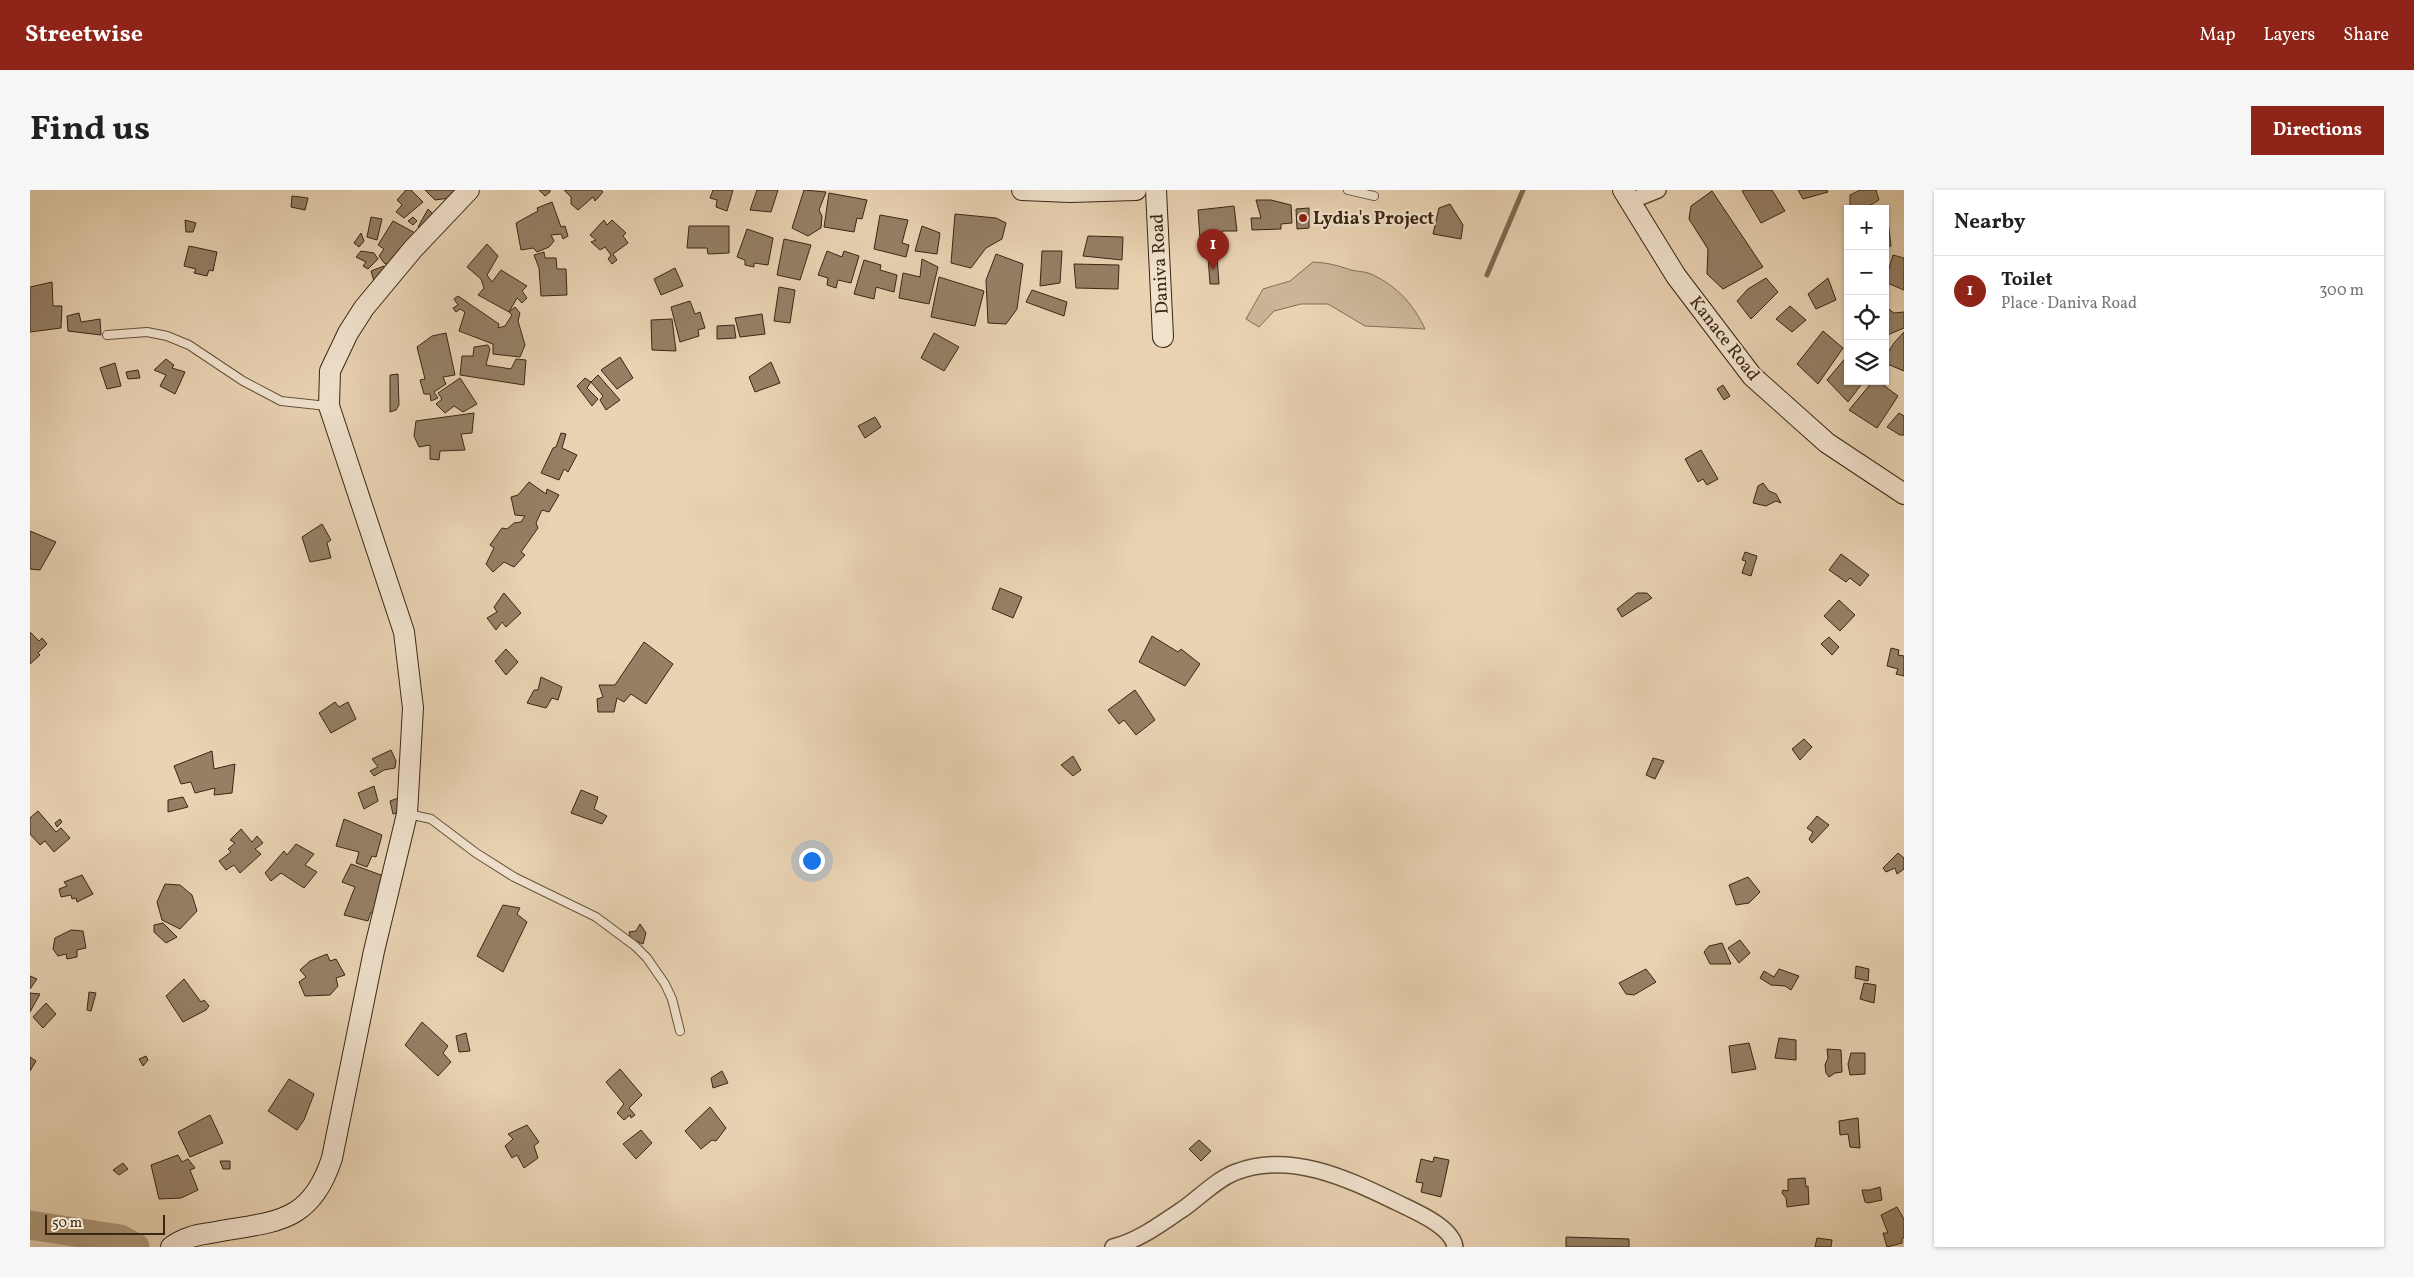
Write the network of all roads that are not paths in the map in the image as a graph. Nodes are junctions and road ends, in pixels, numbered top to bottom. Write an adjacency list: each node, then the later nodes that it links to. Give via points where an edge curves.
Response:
1 (469, 190): 11 (street, via 413,249 364,308 330,371)
2 (1022, 190): 3 (street)
3 (1136, 190)
4 (1156, 190): 10 (street, Daniva Road)
5 (1348, 190): 8 (lane)
6 (1658, 190): 7 (street)
7 (1627, 195): 12 (street, Kanace Road, via 1676,276 1752,376 1827,443)
8 (1374, 196)
9 (107, 335): 11 (lane, via 148,332 167,336 189,345 243,381 281,401)
10 (1163, 337)
11 (329, 406): 13 (street, via 404,632 413,708)
12 (1904, 494)
13 (407, 814): 14 (lane, via 431,819 514,876 596,917 634,946 665,984); 15 (street, via 325,1180 317,1193 291,1214 268,1223 192,1236)
14 (680, 1031)
15 (175, 1244)
16 (1113, 1247): 17 (street, via 1130,1243 1146,1234 1236,1172 1285,1165 1314,1169 1356,1183 1422,1215 1446,1231)
17 (1455, 1247)

